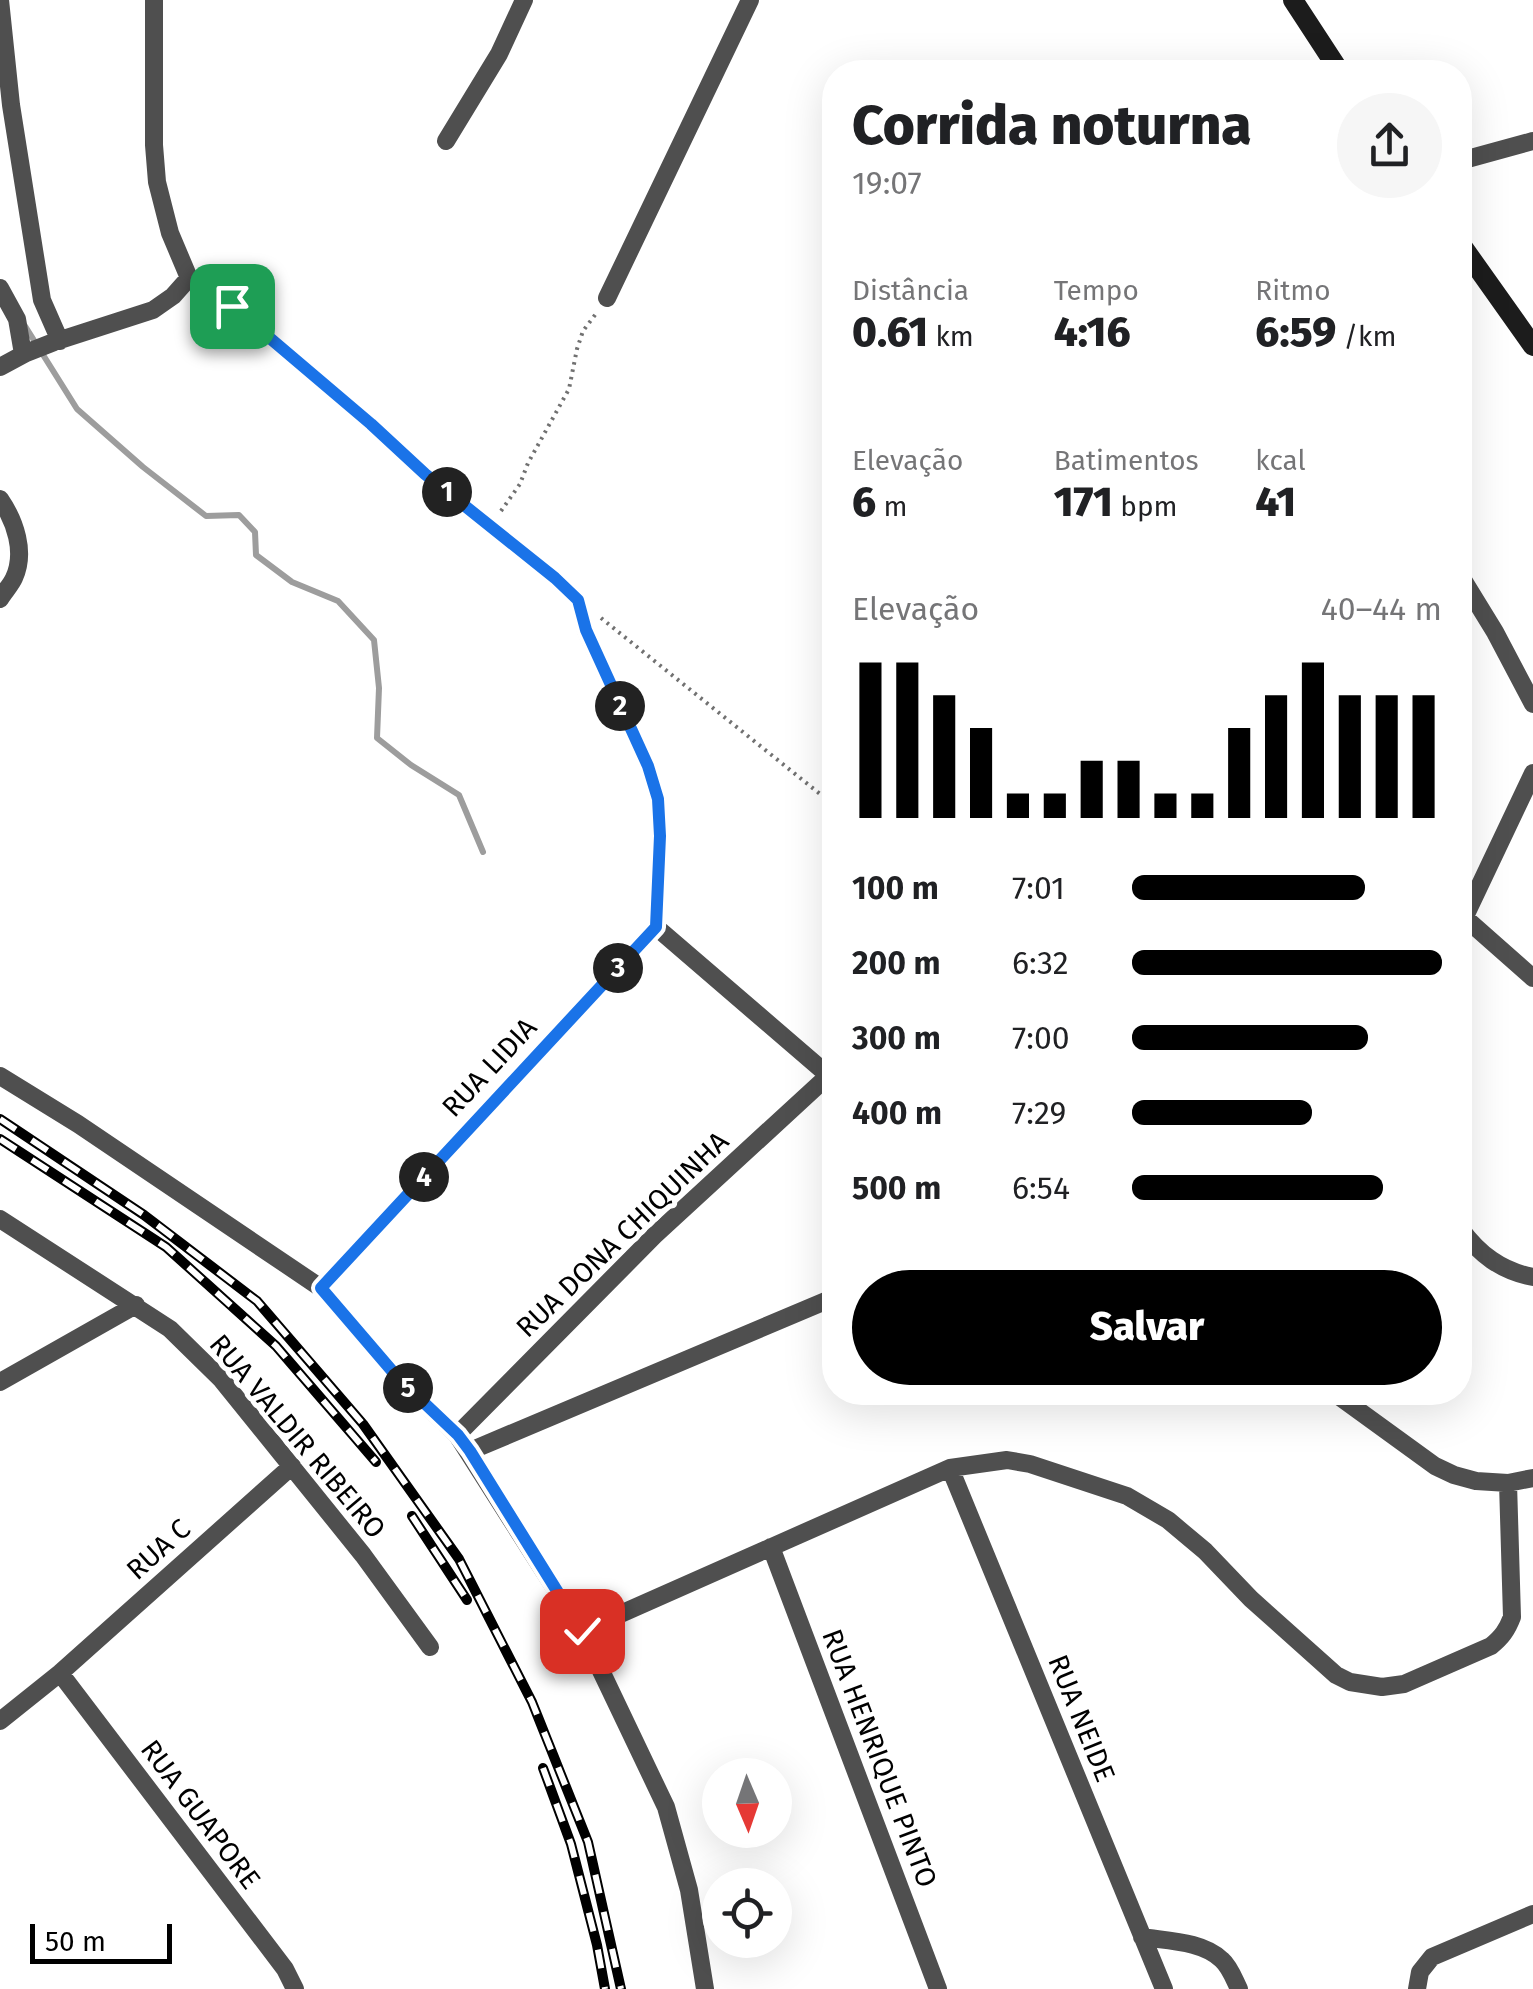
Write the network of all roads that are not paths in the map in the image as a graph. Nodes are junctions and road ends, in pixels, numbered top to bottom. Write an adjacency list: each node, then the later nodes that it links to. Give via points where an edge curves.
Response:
1 (0, 0): 15 (street, via 42,300)
2 (154, 0): 11 (street, via 156,182)
3 (524, 0): 7 (street)
4 (750, 0): 13 (street)
5 (1293, 0): 6 (main road)
6 (1332, 60)
7 (446, 141)
8 (1533, 142): 9 (street)
9 (1472, 158)
10 (1472, 257): 14 (main road)
11 (190, 278): 15 (street, via 153,310); 25 (street, via 232,306 578,600 658,799)
12 (0, 288): 17 (street)
13 (607, 298)
14 (1527, 322): 16 (main road)
15 (57, 341): 17 (street)
16 (1533, 346)
17 (25, 353): 18 (street)
18 (0, 368)
19 (0, 499): 21 (street, via 19,554)
20 (1472, 595): 22 (street)
21 (0, 599)
22 (1533, 704)
23 (1533, 773): 24 (street)
24 (1472, 901)
25 (656, 927): 28 (street); 34 (street, RUA LIDIA)
26 (1472, 930): 27 (street)
27 (1533, 978)
28 (822, 1069)
29 (0, 1076): 34 (street)
30 (822, 1087): 39 (street, RUA DONA CHIQUINHA, via 654,1236)
31 (0, 1219): 36 (street, RUA VALDIR RIBEIRO)
32 (1472, 1242): 33 (street, via 1505,1270)
33 (1533, 1277)
34 (321, 1288): 39 (street)
35 (822, 1302): 40 (street)
36 (136, 1305): 37 (street); 41 (street, RUA VALDIR RIBEIRO, via 221,1379)
37 (0, 1382)
38 (1351, 1405): 44 (street, via 1435,1466 1465,1478)
39 (458, 1435): 40 (street)
40 (470, 1451): 46 (street)
41 (292, 1466): 47 (street, RUA VALDIR RIBEIRO); 48 (street, RUA C)
42 (950, 1468): 44 (street, via 1007,1460 1127,1496 1168,1520 1336,1675 1382,1687 1404,1684 1504,1636 1512,1617); 45 (street); 51 (street, RUA NEIDE)
43 (1533, 1478): 44 (street)
44 (1508, 1482)
45 (771, 1547): 46 (street); 54 (street, RUA HENRIQUE PINTO)
46 (582, 1631): 53 (street, via 666,1808 689,1890)
47 (430, 1647)
48 (60, 1673): 49 (street, RUA C); 52 (street, RUA GUAPORE)
49 (0, 1721)
50 (1533, 1914): 57 (street, via 1432,1957)
51 (1142, 1937): 55 (street, RUA NEIDE); 56 (street, via 1209,1950)
52 (296, 1989)
53 (705, 1989)
54 (938, 1989)
55 (1164, 1989)
56 (1239, 1989)
57 (1417, 1989)

